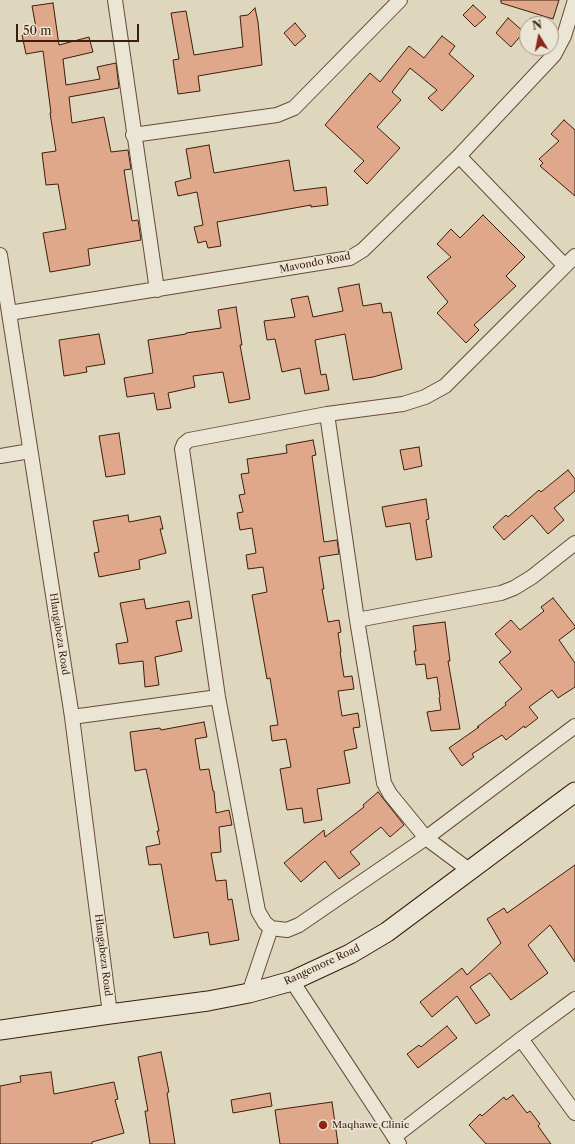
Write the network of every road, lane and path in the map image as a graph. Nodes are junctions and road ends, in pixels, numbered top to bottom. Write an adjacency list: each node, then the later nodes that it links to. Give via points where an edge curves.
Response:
1 (115, 0): 4 (street)
2 (400, 0): 4 (street, via 294,108 278,115)
3 (575, 0): 5 (street, Mavondo Road, via 564,36 554,55)
4 (134, 135): 8 (street)
5 (459, 156): 7 (street); 8 (street, Mavondo Road, via 363,250 350,258)
6 (0, 255): 9 (street, Hlangabeza Road)
7 (570, 261): 10 (street, via 445,386 425,397 403,404)
8 (157, 290): 9 (street, Mavondo Road)
9 (8, 313): 11 (street, Hlangabeza Road)
10 (327, 414): 14 (street); 15 (street, via 189,440 182,449)
11 (30, 451): 12 (street); 16 (street, Hlangabeza Road)
12 (0, 456)
13 (575, 543): 14 (street, via 532,577 501,593)
14 (357, 620): 19 (street, via 384,783)
15 (218, 697): 16 (street); 21 (street, via 258,911)
16 (72, 717): 25 (street, Hlangabeza Road)
17 (575, 726): 19 (street)
18 (575, 792): 20 (street, Rangemore Road)
19 (426, 838): 20 (street); 21 (street, via 299,925 287,930)
20 (470, 870): 22 (street, Rangemore Road, via 386,932 350,954)
21 (271, 928): 23 (street)
22 (292, 981): 23 (street, Rangemore Road); 29 (street)
23 (249, 993): 25 (street, Rangemore Road)
24 (575, 999): 27 (street)
25 (110, 1014): 26 (street, Rangemore Road)
26 (0, 1030)
27 (520, 1039): 28 (street); 29 (street)
28 (575, 1113)
29 (397, 1141)

